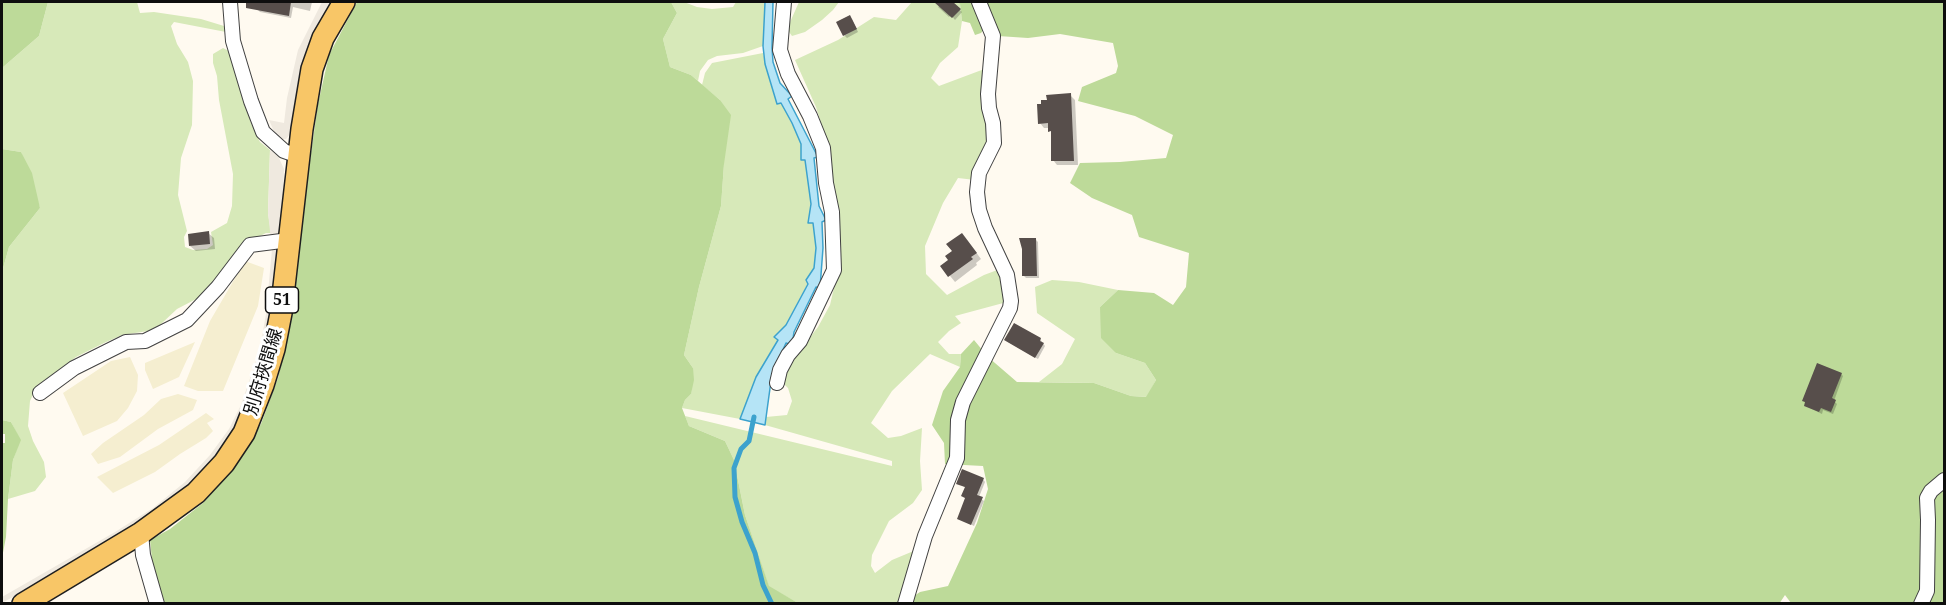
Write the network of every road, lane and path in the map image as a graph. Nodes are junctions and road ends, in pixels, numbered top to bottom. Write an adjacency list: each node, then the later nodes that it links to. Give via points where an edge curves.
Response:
1 (230, 2): 5 (street, via 233,41 263,132 284,151)
2 (344, 2): 5 (main road, 別府挾間線 / 51, via 323,38 312,69)
3 (784, 2): 7 (street, via 780,50 823,148 832,212 834,270 800,341 780,370)
4 (979, 2): 13 (street, via 993,36 988,94 994,143 980,173 977,192 985,228 1007,275 1011,301 963,402 958,420 957,458 925,536)
5 (298, 156): 6 (main road, 別府挾間線 / 51)
6 (289, 240): 8 (street, via 250,245 187,320 145,341 126,342 74,368); 10 (main road, 別府挾間線 / 51, via 274,350 244,433 224,463 196,493)
7 (777, 383)
8 (40, 393)
9 (1944, 480): 14 (street, via 1927,498 1927,591)
10 (141, 533): 11 (main road, 別府挾間線 / 51); 12 (street)
11 (23, 603)
12 (157, 603)
13 (905, 603)
14 (1922, 603)

